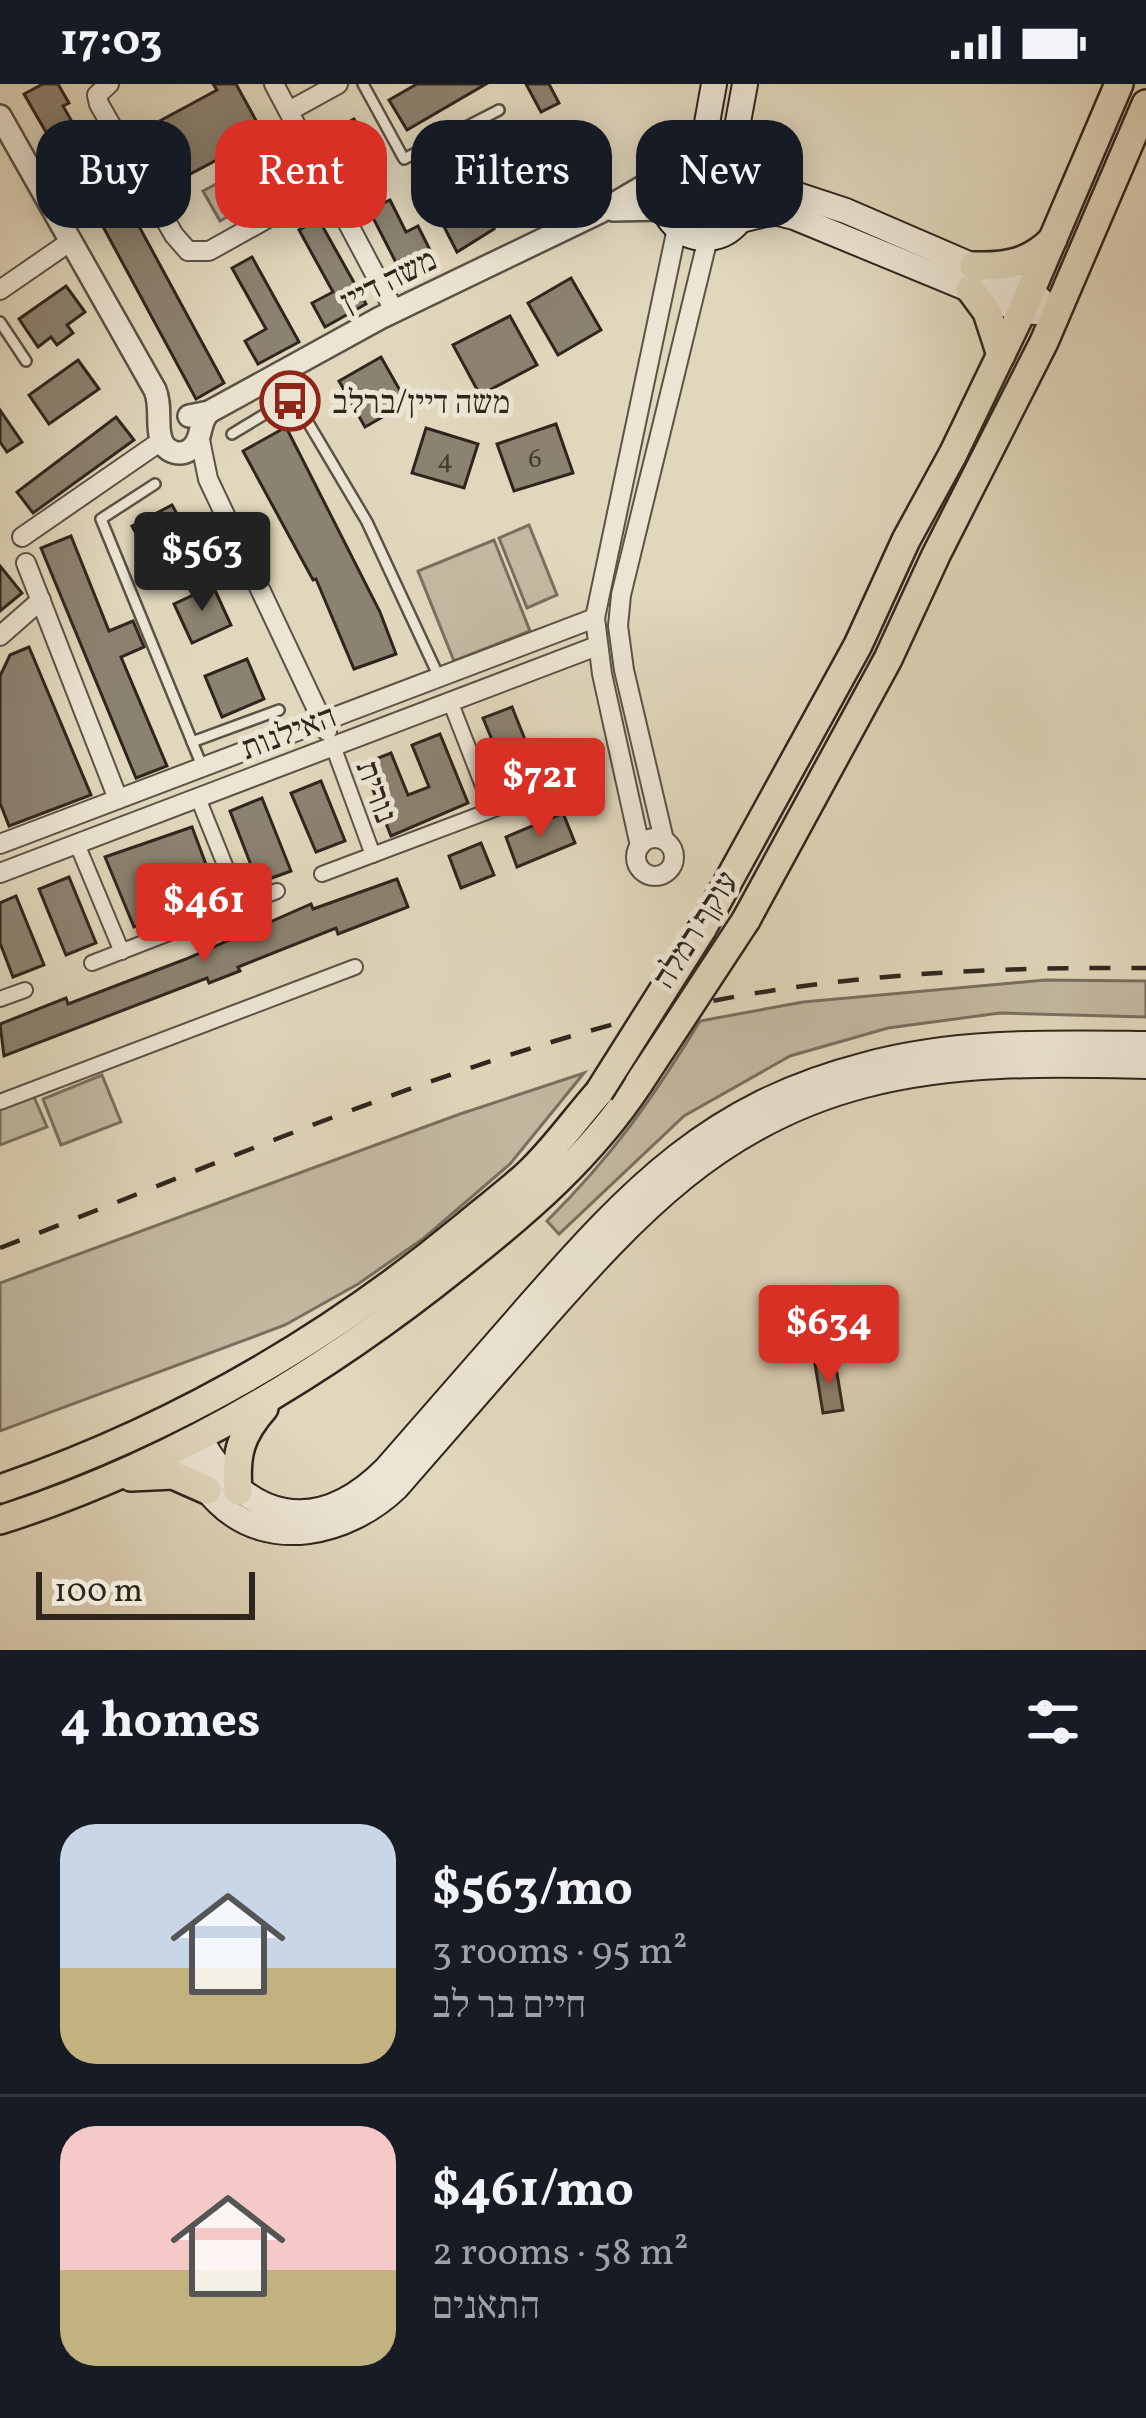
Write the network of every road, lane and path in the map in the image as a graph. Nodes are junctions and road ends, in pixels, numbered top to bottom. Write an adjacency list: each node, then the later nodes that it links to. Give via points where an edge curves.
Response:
1 (109, 84): 17 (street, via 99,104 188,251 208,251)
2 (274, 84): 10 (street)
3 (338, 84): 10 (street)
4 (363, 84): 9 (lane, via 404,159)
5 (714, 84): 12 (main road)
6 (745, 84): 13 (main road)
7 (1119, 84): 23 (main road, עוקף רמלה)
8 (1146, 104): 30 (main road, עוקף רמלה)
9 (499, 110)
10 (289, 111): 11 (street)
11 (294, 120)
12 (707, 120)
13 (742, 120)
14 (2, 124): 25 (street)
15 (803, 194): 26 (main road)
16 (803, 220): 26 (main road)
17 (250, 228)
18 (352, 228): 29 (street)
19 (567, 228): 29 (street, משה דיין)
20 (668, 228): 43 (street)
21 (688, 228): 24 (main road)
22 (731, 228): 24 (main road)
23 (1055, 235): 26 (main road, via 1024,261); 28 (main road, עוקף רמלה)
24 (708, 238): 57 (street, via 618,626)
25 (71, 241): 27 (street); 34 (street)
26 (972, 278): 28 (main road); 32 (main road)
27 (0, 290)
28 (1027, 301): 30 (main road); 32 (main road, עוקף רמלה)
29 (395, 312): 35 (street, משה דיין)
30 (1057, 315): 74 (main road, עוקף רמלה, bridge, via 888,659 746,920 639,1083 553,1189 415,1300)
31 (0, 322): 33 (lane)
32 (1001, 355): 77 (main road, עוקף רמלה, bridge, via 858,645 703,929 599,1092 532,1169 424,1259 227,1389 122,1442)
33 (26, 362)
34 (155, 390): 35 (street); 37 (street)
35 (195, 421): 37 (street, via 164,421); 37 (street, via 189,451); 38 (street)
36 (232, 434): 46 (lane, via 293,397 367,522)
37 (166, 442): 38 (street); 40 (street)
38 (208, 479): 49 (street)
39 (155, 484): 50 (lane, via 101,520)
40 (22, 537)
41 (26, 563): 42 (street)
42 (40, 600): 44 (street); 55 (street)
43 (595, 618): 45 (street); 46 (street, האילנות)
44 (0, 636)
45 (597, 646): 47 (street, האילנות); 60 (street)
46 (439, 677): 47 (street); 49 (street, האילנות)
47 (450, 701): 51 (street, האילנות); 56 (street)
48 (279, 710): 50 (lane)
49 (323, 721): 51 (street); 52 (street, האילנות)
50 (192, 742): 52 (lane)
51 (333, 746): 54 (street, האילנות); 61 (street, נורית)
52 (202, 767): 55 (street, האילנות)
53 (529, 796): 56 (street, נורית)
54 (198, 798): 59 (street, האילנות); 65 (street)
55 (118, 799): 58 (street, האילנות)
56 (492, 809): 61 (street, נורית)
57 (664, 840): 60 (street); 60 (street, via 674,860 657,876 637,864)
58 (0, 844)
59 (77, 844): 62 (street, האילנות); 66 (street)
60 (640, 846)
61 (373, 855): 63 (street, נורית)
62 (0, 873)
63 (322, 874)
64 (277, 891): 65 (street)
65 (242, 905): 66 (street)
66 (122, 952): 67 (street)
67 (92, 963)
68 (355, 967): 73 (street)
69 (25, 990): 70 (street)
70 (0, 999)
71 (1146, 1044): 79 (main road, via 932,1052 829,1075 753,1106 700,1137 600,1224 355,1496 298,1514)
72 (1146, 1066): 78 (main road, via 994,1066 866,1084 810,1101 707,1156 642,1211 396,1488 362,1515 317,1531 268,1528 239,1518)
73 (0, 1102)
74 (279, 1392): 75 (main road, עוקף רמלה); 79 (main road, via 240,1443)
75 (191, 1442): 76 (main road, עוקף רמלה); 78 (main road); 79 (main road)
76 (109, 1479): 78 (main road, via 173,1475); 80 (main road, עוקף רמלה)
77 (0, 1489)
78 (207, 1490)
79 (238, 1491)
80 (0, 1520)

